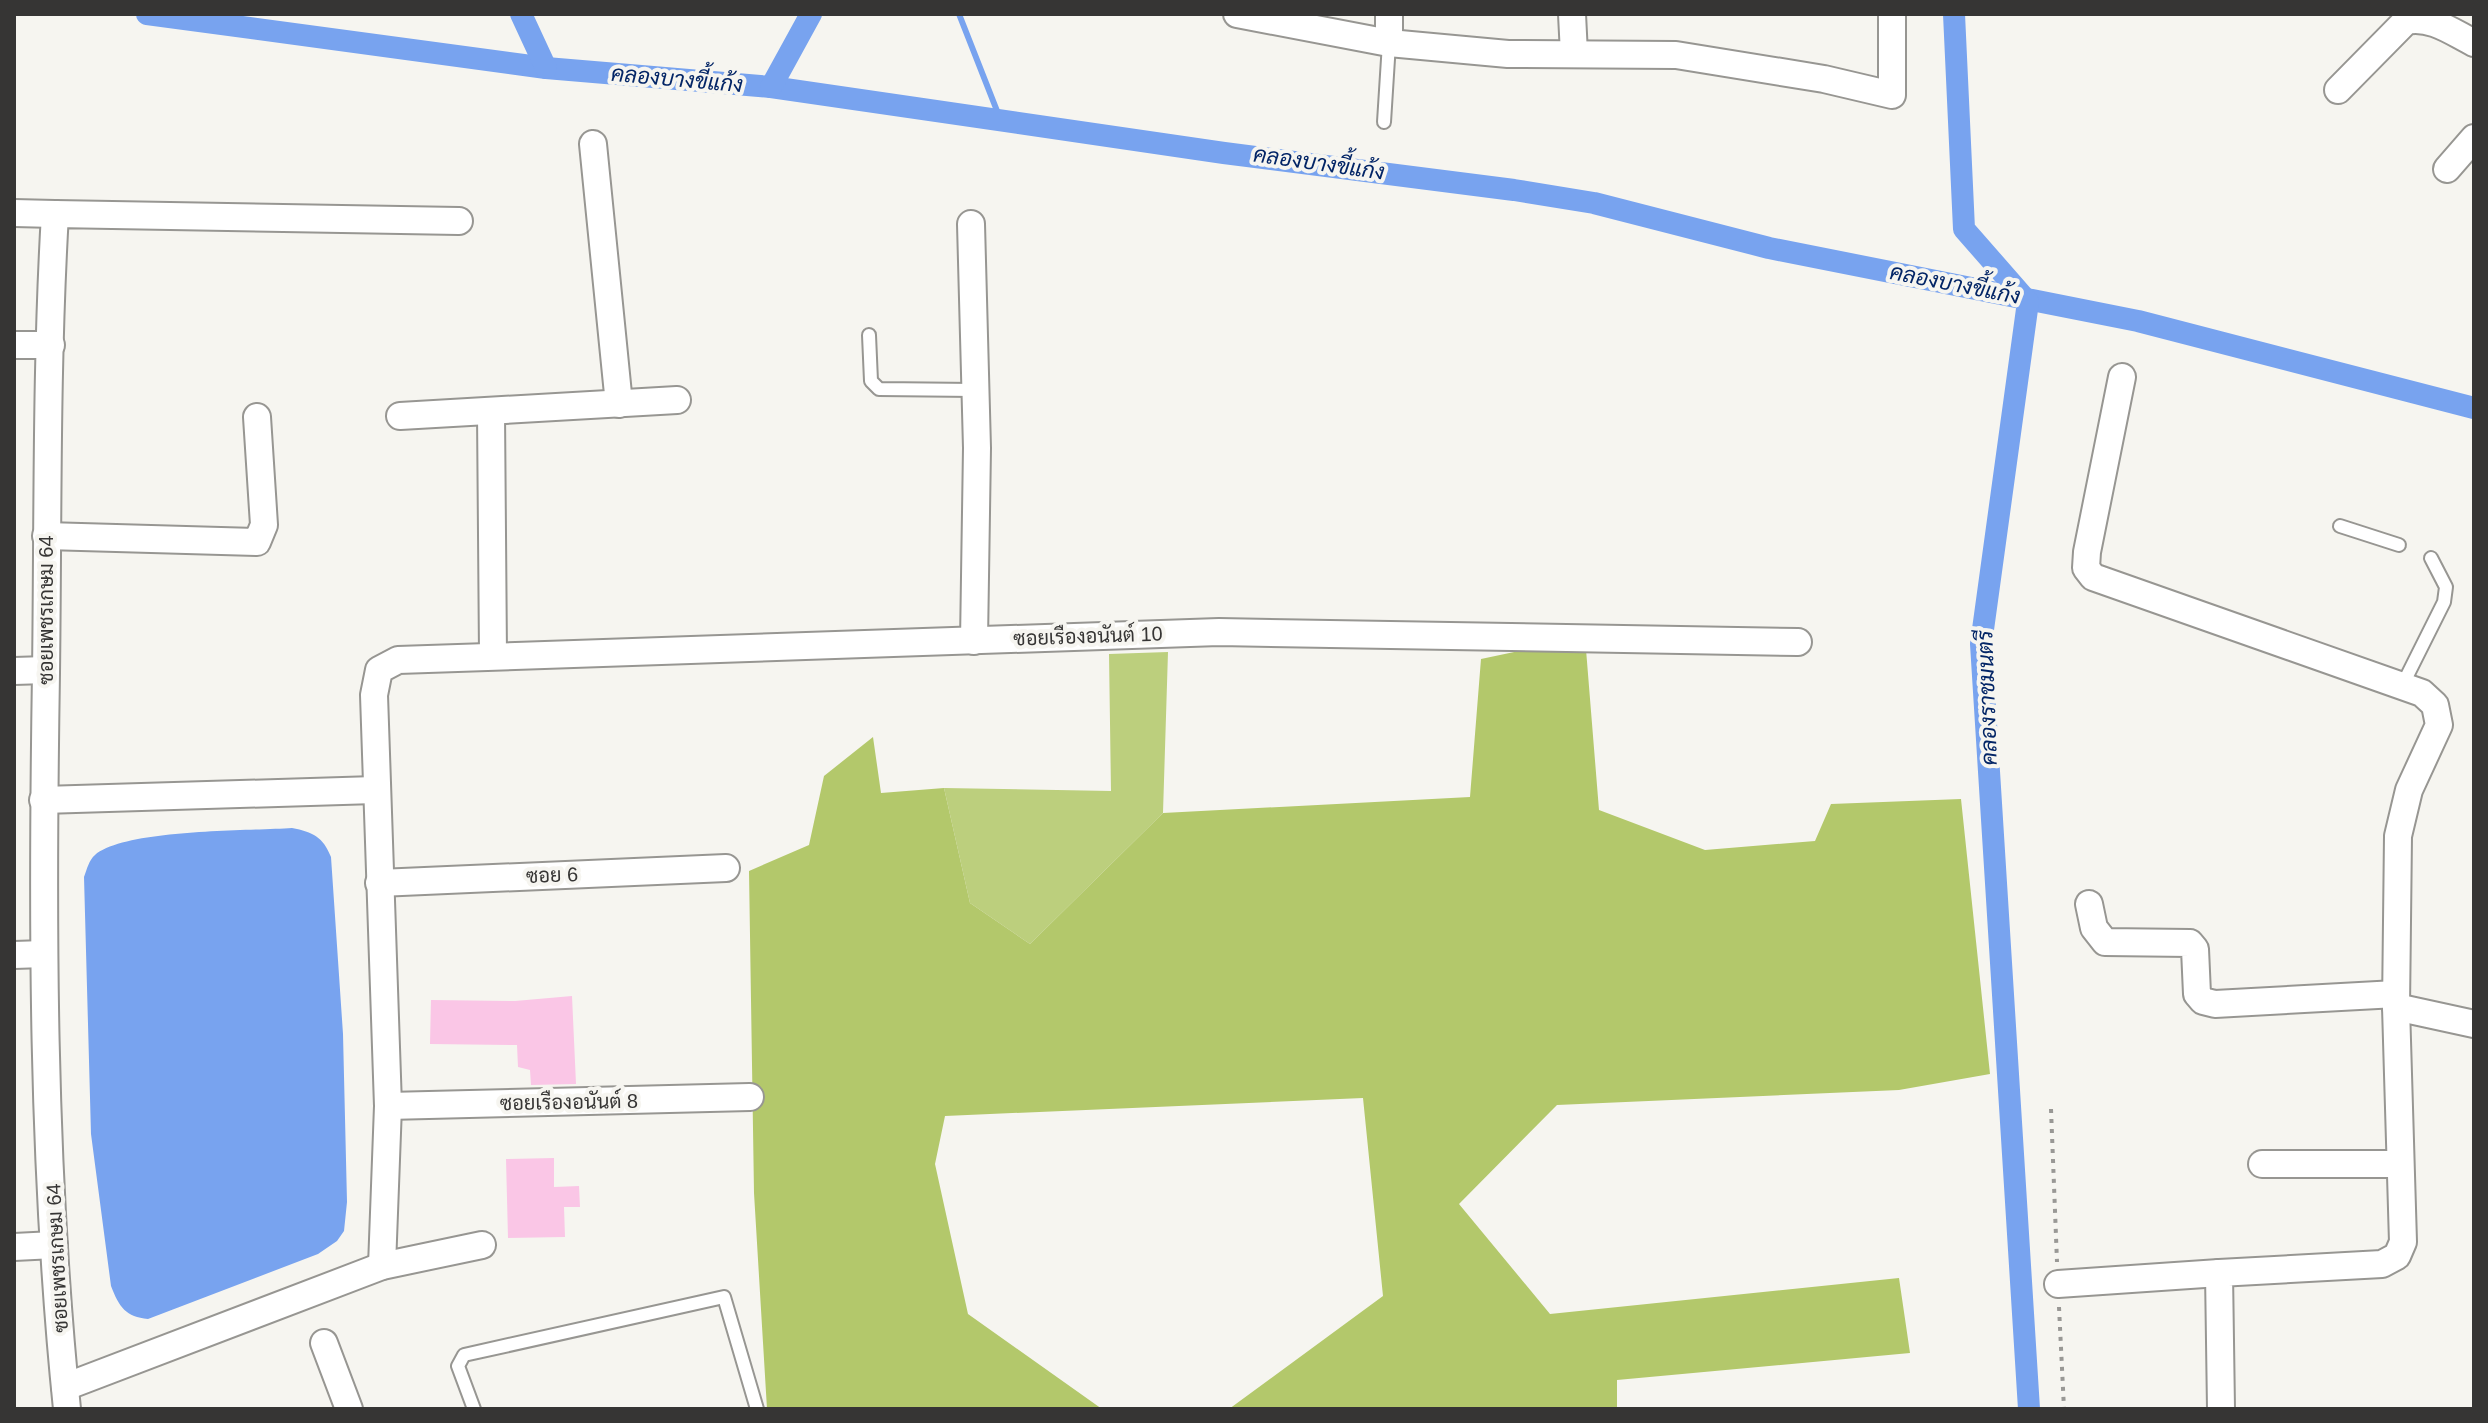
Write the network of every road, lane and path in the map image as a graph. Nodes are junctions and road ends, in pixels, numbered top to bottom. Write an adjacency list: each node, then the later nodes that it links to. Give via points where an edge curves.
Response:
1 (1237, 14): 5 (street)
2 (1389, 14): 5 (street)
3 (1572, 14): 7 (street)
4 (1892, 14): 7 (street, via 1892,95 1676,55)
5 (1389, 43): 7 (street); 9 (lane)
6 (2474, 43): 8 (street, via 2432,21 2406,21)
7 (1574, 54)
8 (2338, 90)
9 (1384, 122)
10 (2474, 138): 12 (street)
11 (593, 144): 23 (street)
12 (2447, 169)
13 (14, 213): 14 (street)
14 (55, 214): 15 (street); 19 (street, ซอยเพชรเกษม 64)
15 (459, 221)
16 (971, 224): 21 (street)
17 (869, 335): 21 (lane, via 871,381 879,389)
18 (14, 345): 19 (street)
19 (51, 345): 28 (street, ซอยเพชรเกษม 64)
20 (2122, 377): 36 (street, via 2087,552 2086,568 2093,577)
21 (975, 390): 31 (street)
22 (677, 400): 23 (street)
23 (619, 404): 24 (street)
24 (491, 413): 25 (street); 33 (street)
25 (400, 416)
26 (257, 417): 28 (street, via 264,525 257,542)
27 (2340, 526): 29 (lane)
28 (46, 536): 34 (street, ซอยเพชรเกษม 64)
29 (2399, 545)
30 (2431, 558): 36 (lane, via 2446,587 2444,602)
31 (974, 641): 32 (street, ซอยเรืองอนันต์ 10, via 1219,632); 33 (street, ซอยเรืองอนันต์ 10)
32 (1798, 642)
33 (493, 655): 37 (street, ซอยเรืองอนันต์ 10, via 398,660 379,670 374,695)
34 (46, 670): 35 (street); 38 (street, ซอยเพชรเกษม 64)
35 (14, 671)
36 (2402, 686): 44 (street, via 2435,705 2439,725 2409,790 2398,836)
37 (375, 790): 38 (street); 40 (street)
38 (43, 800): 42 (street, ซอยเพชรเกษม 64)
39 (726, 868): 40 (street, ซอย 6)
40 (379, 883): 47 (street)
41 (2089, 904): 44 (street, via 2094,928 2105,942 2190,943 2195,949 2197,994 2203,1001)
42 (44, 954): 43 (street); 50 (street, ซอยเพชรเกษม 64)
43 (14, 955)
44 (2396, 1001): 45 (street); 49 (street)
45 (2474, 1024)
46 (750, 1097): 47 (street, ซอยเรืองอนันต์ 8)
47 (388, 1106): 53 (street)
48 (2262, 1164): 49 (street)
49 (2400, 1164): 54 (street, via 2403,1242 2397,1256 2382,1264)
50 (54, 1245): 52 (street); 57 (street, ซอยเพชรเกษม 64)
51 (482, 1245): 53 (street)
52 (14, 1247)
53 (382, 1266): 57 (street)
54 (2219, 1273): 55 (street); 61 (street)
55 (2058, 1284)
56 (324, 1343): 58 (street)
57 (66, 1398)
58 (349, 1409)
59 (474, 1409): 60 (lane, via 458,1366 464,1355 724,1297)
60 (757, 1409)
61 (2221, 1409)

